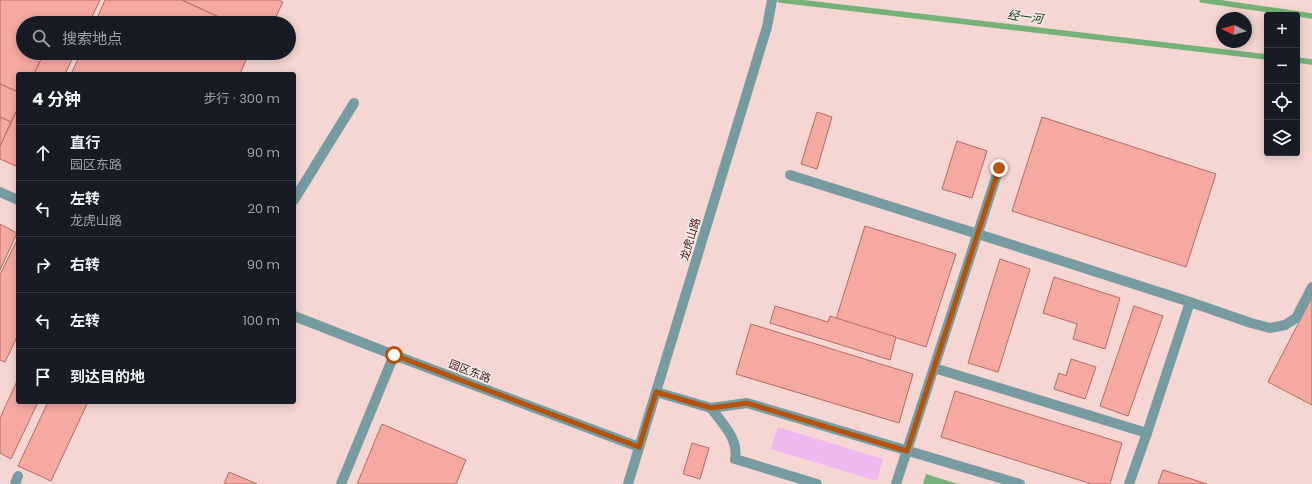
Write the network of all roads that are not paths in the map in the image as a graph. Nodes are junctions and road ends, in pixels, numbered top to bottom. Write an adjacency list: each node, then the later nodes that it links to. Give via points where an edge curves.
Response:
1 (772, 0): 14 (street, 龙虎山路, via 767,27)
2 (354, 103): 6 (street)
3 (999, 168): 8 (street)
4 (790, 175): 8 (street)
5 (0, 192): 7 (street)
6 (296, 197)
7 (16, 199)
8 (978, 234): 10 (street); 13 (street)
9 (1312, 286): 10 (street, via 1296,318 1270,328)
10 (1190, 302): 16 (street)
11 (296, 317): 12 (street, 园区东路)
12 (394, 355): 17 (street, 园区东路); 19 (street)
13 (934, 368): 16 (street); 18 (street)
14 (656, 392): 15 (street); 17 (street, 龙虎山路)
15 (711, 408): 18 (street, via 747,403); 21 (street, via 729,431 734,442 735,459)
16 (1147, 433): 24 (street)
17 (639, 447): 20 (street, 龙虎山路)
18 (907, 451): 22 (street); 23 (street)
19 (341, 484)
20 (628, 484)
21 (817, 484)
22 (896, 484)
23 (1020, 484)
24 (1129, 484)

